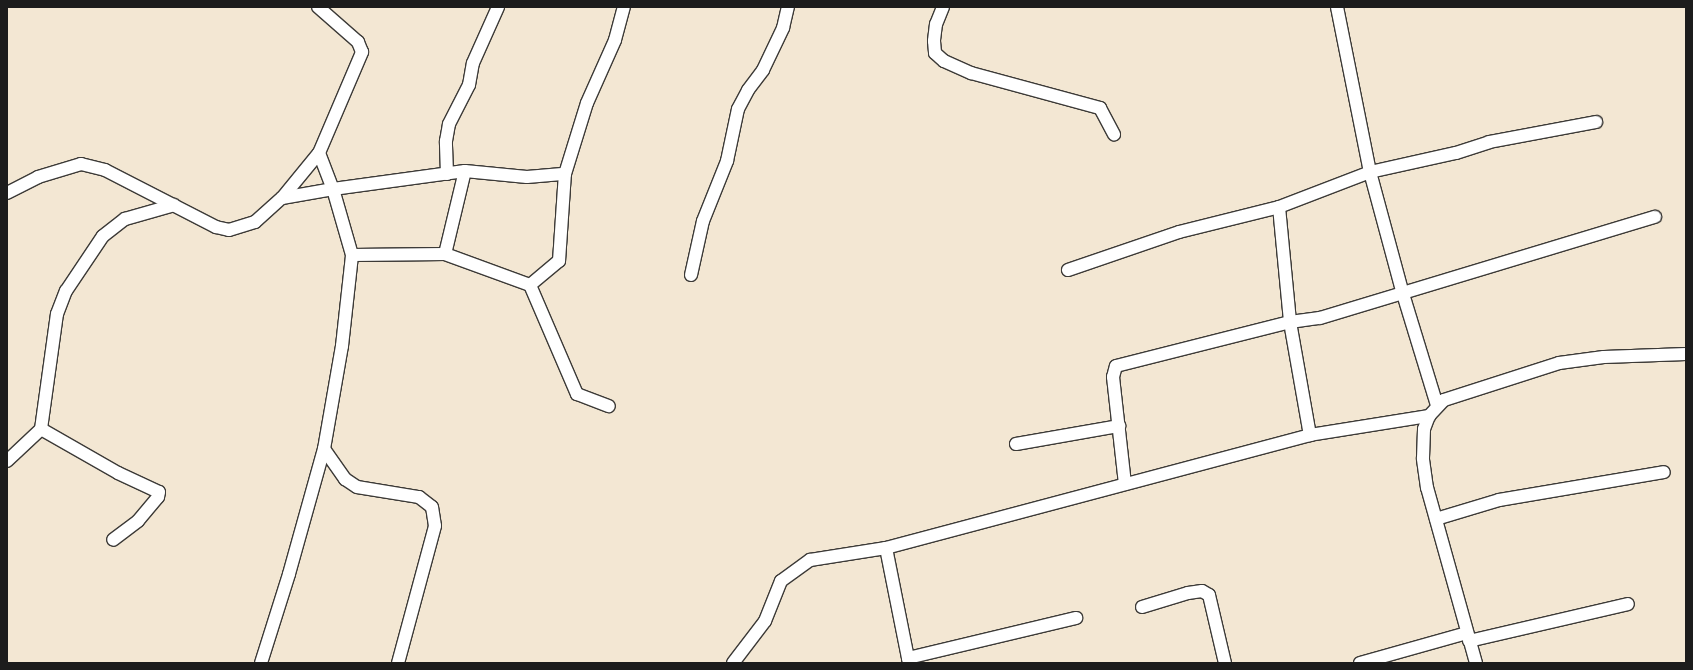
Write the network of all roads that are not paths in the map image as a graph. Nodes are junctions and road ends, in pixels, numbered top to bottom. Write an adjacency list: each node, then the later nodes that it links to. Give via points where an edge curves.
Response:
1 (318, 7): 9 (street, via 358,42 362,52)
2 (498, 7): 12 (street, via 472,63 468,85 449,124 446,140)
3 (624, 7): 13 (street, via 615,40 587,103)
4 (788, 7): 23 (street, via 783,28 763,70 738,109 727,161 703,221)
5 (943, 7): 8 (street, via 936,24 934,41 935,53 944,61 971,73 1100,108)
6 (1337, 7): 11 (street)
7 (1596, 122): 11 (street, via 1489,142 1456,153)
8 (1114, 134)
9 (319, 153): 14 (street); 16 (street)
10 (465, 171): 12 (street); 13 (street, via 528,177); 21 (street)
11 (1370, 172): 18 (street); 25 (street)
12 (447, 174): 14 (street)
13 (565, 174): 24 (street, via 559,261)
14 (333, 189): 16 (street); 20 (street)
15 (7, 193): 17 (street, via 38,177 81,164 104,170)
16 (282, 198): 17 (street, via 255,222 229,230 216,227)
17 (174, 205): 32 (street, via 125,219 103,236 66,291 57,314)
18 (1279, 207): 22 (street, via 1179,232); 26 (street)
19 (1655, 217): 25 (street)
20 (352, 254): 21 (street); 35 (street, via 342,346)
21 (445, 254): 24 (street)
22 (1068, 270)
23 (691, 275)
24 (530, 285): 29 (street, via 577,394)
25 (1403, 294): 26 (street, via 1320,318); 28 (street)
26 (1290, 322): 31 (street, via 1116,366 1113,378); 33 (street)
27 (1686, 354): 28 (street, via 1604,357 1559,363 1472,390)
28 (1437, 405): 30 (street)
29 (609, 406)
30 (1429, 416): 33 (street); 39 (street, via 1424,429 1423,458 1427,488)
31 (1119, 426): 34 (street); 38 (street)
32 (41, 428): 36 (street); 40 (street, via 118,473 159,492 158,497 138,521)
33 (1310, 435): 38 (street)
34 (1016, 444)
35 (324, 449): 47 (street); 48 (street, via 345,479 357,487 419,497 432,507 435,526)
36 (7, 461)
37 (1664, 472): 39 (street, via 1499,500)
38 (1125, 484): 41 (street)
39 (1436, 519): 45 (street)
40 (113, 540)
41 (886, 548): 46 (street); 49 (street, via 810,560 781,581 765,621)
42 (1628, 604): 45 (street)
43 (1142, 607): 50 (street, via 1188,593 1202,591 1209,595)
44 (1076, 618): 46 (street)
45 (1468, 637): 51 (street); 52 (street)
46 (908, 660)
47 (261, 663)
48 (398, 663)
49 (733, 663)
50 (1225, 663)
51 (1360, 663)
52 (1476, 663)

